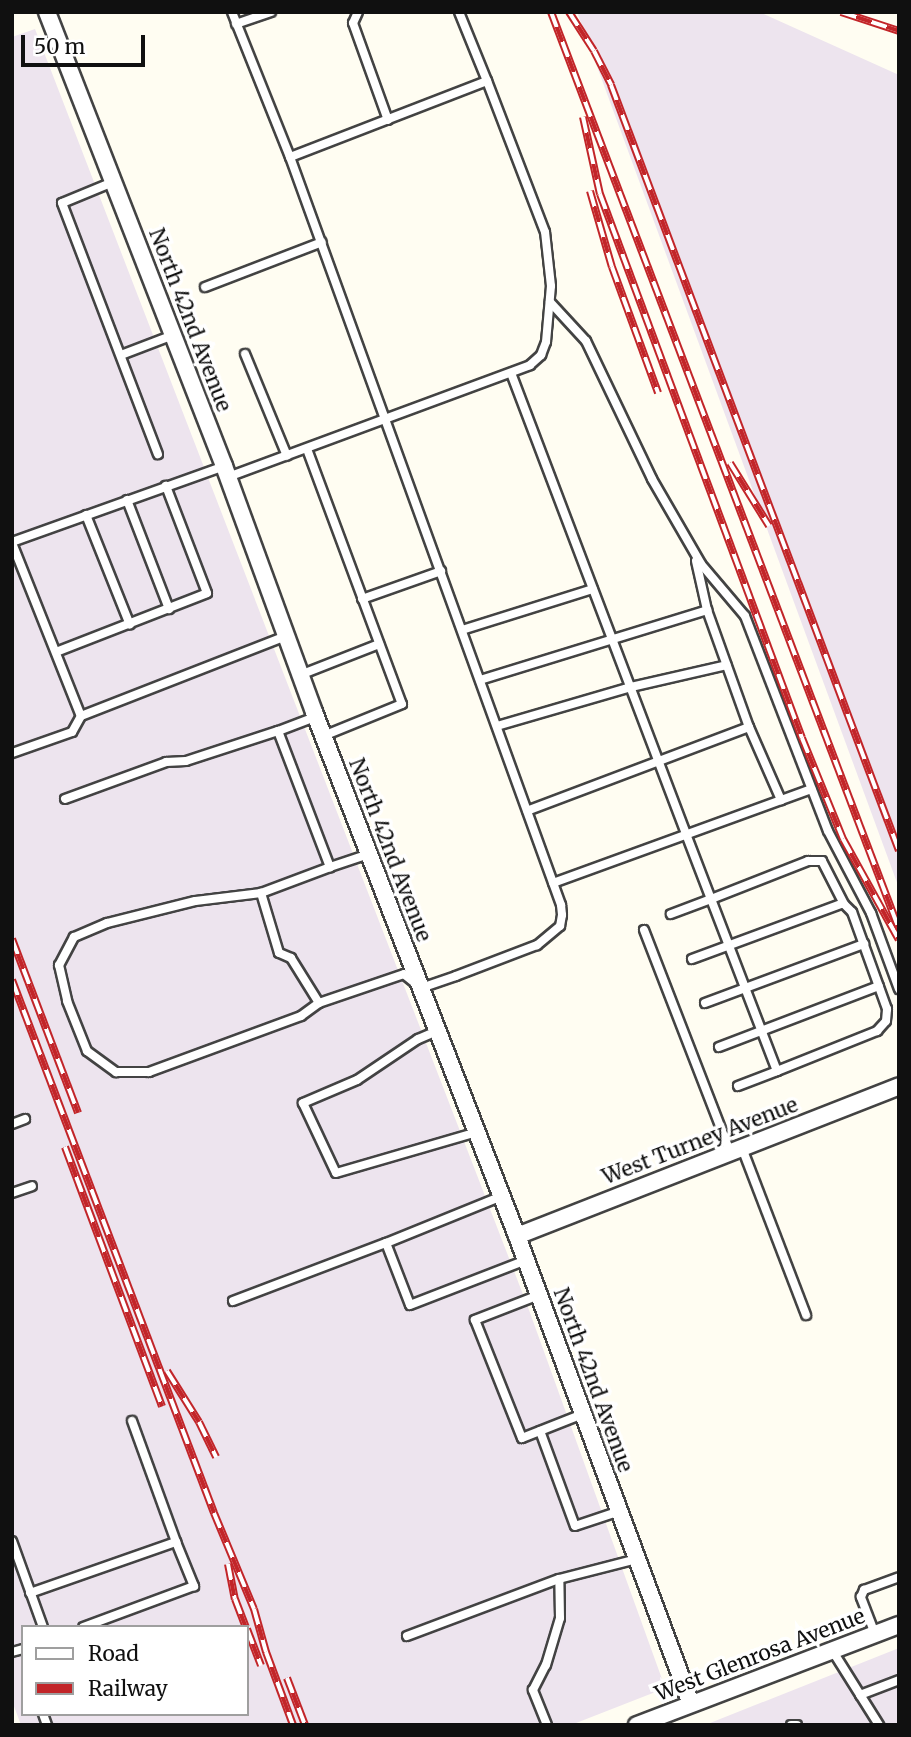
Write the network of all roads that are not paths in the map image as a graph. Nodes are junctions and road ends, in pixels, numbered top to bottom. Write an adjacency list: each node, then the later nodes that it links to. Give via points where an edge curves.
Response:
1 (47, 12): 10 (street, North 42nd Avenue)
2 (232, 12): 6 (lane)
3 (271, 12): 6 (lane)
4 (358, 12): 8 (lane, via 353,23)
5 (459, 12): 7 (lane)
6 (236, 24): 9 (lane)
7 (488, 81): 8 (lane); 13 (lane, via 545,232)
8 (388, 120): 9 (lane)
9 (290, 157): 11 (lane)
10 (113, 182): 14 (street, North 42nd Avenue); 16 (lane, via 62,203)
11 (322, 242): 12 (lane); 18 (lane)
12 (205, 288)
13 (550, 302): 17 (lane, via 541,355); 27 (lane, via 586,341 652,479)
14 (173, 335): 16 (lane); 22 (street, North 42nd Avenue)
15 (245, 354): 21 (lane)
16 (121, 355): 20 (lane)
17 (512, 373): 18 (lane); 29 (lane)
18 (387, 419): 19 (lane); 28 (lane)
19 (307, 449): 21 (lane); 30 (lane)
20 (158, 454)
21 (287, 456): 22 (lane)
22 (226, 472): 23 (lane); 35 (street, North 42nd Avenue)
23 (166, 486): 24 (lane); 31 (lane, via 207,593)
24 (127, 500): 25 (lane); 31 (lane)
25 (86, 515): 26 (lane); 33 (lane)
26 (12, 542): 38 (lane)
27 (696, 555): 32 (lane); 51 (lane, via 745,616)
28 (441, 570): 30 (lane); 34 (lane)
29 (593, 589): 34 (lane); 36 (lane)
30 (362, 599): 37 (lane)
31 (169, 609): 33 (lane)
32 (707, 610): 36 (lane); 39 (lane)
33 (130, 625): 38 (lane)
34 (462, 630): 41 (lane)
35 (286, 636): 40 (street, North 42nd Avenue); 43 (lane)
36 (612, 639): 41 (lane); 42 (lane)
37 (379, 644): 40 (lane); 48 (lane, via 402,704)
38 (56, 652): 43 (lane)
39 (727, 665): 42 (lane); 46 (lane)
40 (300, 675): 44 (street, North 42nd Avenue)
41 (480, 680): 45 (lane)
42 (631, 687): 45 (lane); 50 (lane)
43 (81, 716): 49 (lane, via 72,732)
44 (315, 716): 47 (lane); 48 (street, North 42nd Avenue)
45 (496, 726): 54 (lane)
46 (749, 727): 50 (lane); 53 (lane)
47 (278, 731): 52 (lane, via 186,761 166,762); 57 (lane)
48 (323, 736): 56 (street, North 42nd Avenue)
49 (12, 753)
50 (659, 761): 54 (lane); 55 (lane)
51 (811, 789): 53 (lane); 70 (lane, via 871,914)
52 (65, 799)
53 (781, 800): 55 (lane)
54 (527, 811): 58 (lane)
55 (686, 834): 58 (lane); 60 (lane)
56 (369, 854): 57 (lane); 68 (street, North 42nd Avenue)
57 (330, 867): 59 (lane)
58 (553, 883): 68 (lane, via 562,915 549,937)
59 (261, 892): 71 (lane, via 279,953 291,958); 71 (lane, via 195,901 107,923 74,937 59,965 67,1001 87,1051 116,1072 149,1072 301,1016)
60 (711, 899): 61 (lane, via 817,860 828,868); 62 (lane); 65 (lane)
61 (843, 904): 64 (lane, via 852,912); 65 (lane)
62 (671, 914)
63 (644, 930): 82 (lane)
64 (864, 944): 67 (lane); 69 (lane)
65 (729, 946): 66 (lane); 69 (lane)
66 (692, 959)
67 (879, 986): 74 (lane); 76 (lane, via 888,1015 882,1027)
68 (421, 988): 71 (lane, via 404,974); 73 (street, North 42nd Avenue)
69 (745, 989): 72 (lane); 74 (lane)
70 (899, 989)
71 (319, 1003)
72 (705, 1003)
73 (437, 1031): 81 (street, North 42nd Avenue); 81 (lane, via 418,1038 357,1080 303,1103 336,1173)
74 (762, 1032): 75 (lane); 76 (lane)
75 (719, 1047)
76 (777, 1071): 77 (lane)
77 (738, 1086)
78 (899, 1086): 82 (street, West Turney Avenue)
79 (25, 1119): 80 (lane)
80 (12, 1124)
81 (477, 1132): 85 (street, North 42nd Avenue)
82 (736, 1150): 86 (street, West Turney Avenue); 91 (lane)
83 (32, 1185): 84 (lane)
84 (12, 1193)
85 (502, 1196): 86 (street, North 42nd Avenue); 87 (lane)
86 (517, 1236): 88 (street, North 42nd Avenue)
87 (386, 1243): 88 (lane, via 410,1305); 90 (lane)
88 (526, 1260): 89 (street, North 42nd Avenue)
89 (539, 1295): 92 (street, North 42nd Avenue); 94 (lane, via 475,1320 522,1438)
90 (233, 1301)
91 (806, 1315)
92 (583, 1414): 94 (lane); 95 (street, North 42nd Avenue)
93 (132, 1421): 97 (lane)
94 (540, 1431): 95 (lane, via 575,1526)
95 (620, 1511): 98 (street, North 42nd Avenue)
96 (12, 1541): 101 (lane)
97 (176, 1542): 101 (lane); 103 (lane, via 194,1586)
98 (637, 1559): 100 (lane); 110 (street, North 42nd Avenue)
99 (899, 1577): 105 (lane, via 864,1590 861,1597)
100 (559, 1579): 106 (lane); 112 (lane, via 559,1618 546,1665 533,1690)
101 (30, 1593): 102 (lane)
102 (42, 1625)
103 (88, 1625)
104 (899, 1625): 105 (street, West Glenrosa Avenue)
105 (874, 1634): 107 (street, West Glenrosa Avenue)
106 (407, 1636)
107 (832, 1650): 109 (lane); 110 (street, West Glenrosa Avenue)
108 (899, 1680): 109 (lane)
109 (860, 1696): 115 (lane)
110 (691, 1704): 111 (street, West Glenrosa Avenue)
111 (646, 1723)
112 (547, 1725)
113 (791, 1725): 114 (lane)
114 (797, 1725)
115 (879, 1725)

